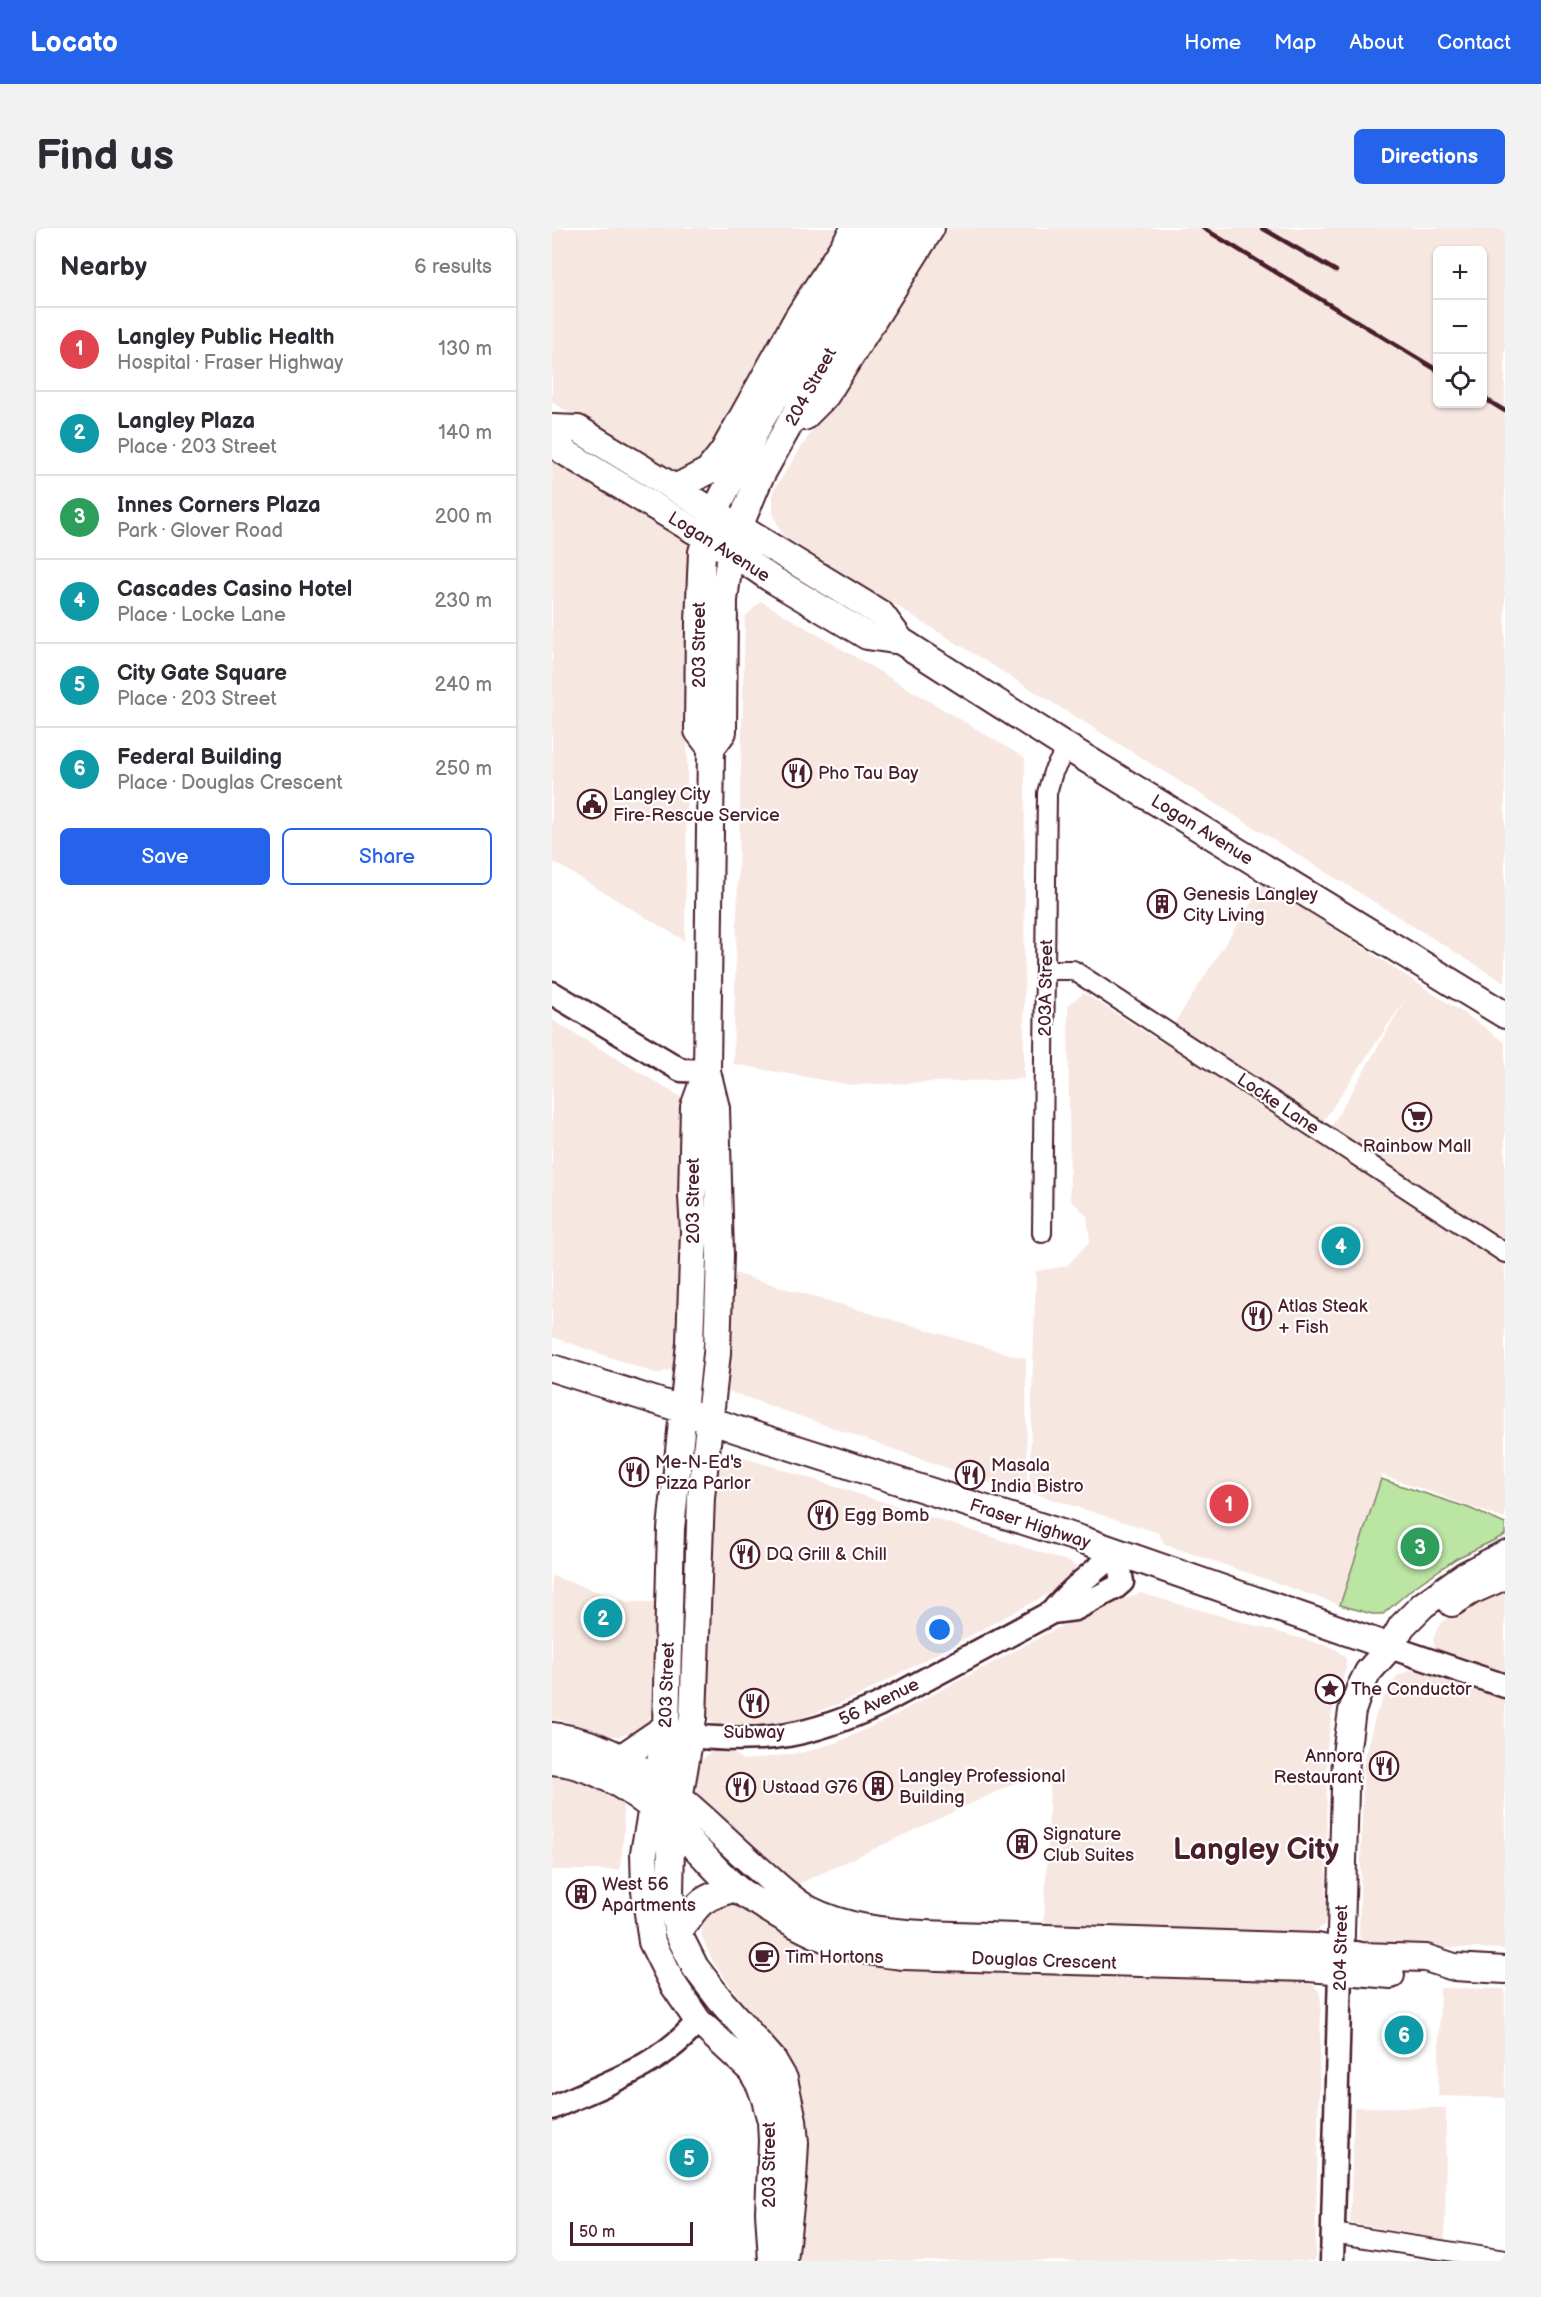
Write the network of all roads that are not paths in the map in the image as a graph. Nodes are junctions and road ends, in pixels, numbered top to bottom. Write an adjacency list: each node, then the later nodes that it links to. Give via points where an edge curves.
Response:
1 (855, 228): 7 (main road, via 797,319 723,452 708,471)
2 (877, 228): 8 (main road, 204 Street, via 757,427)
3 (904, 228): 6 (main road, 204 Street, via 856,305)
4 (931, 228): 6 (main road, via 826,395)
5 (552, 429): 7 (main road, Logan Avenue, via 578,429); 10 (main road, Logan Avenue, via 563,451)
6 (783, 438): 9 (main road, 204 Street, via 759,479)
7 (675, 488): 8 (main road, Logan Avenue)
8 (714, 513): 9 (main road, Logan Avenue); 10 (main road, 204 Street)
9 (739, 527): 11 (main road, 204 Street); 14 (main road, Logan Avenue, via 881,614)
10 (706, 538): 11 (main road, Logan Avenue); 16 (main road, 203 Street, via 700,573 698,731)
11 (731, 552): 12 (main road, Logan Avenue); 13 (main road, 203 Street)
12 (770, 578): 13 (main road); 14 (main road, Logan Avenue, via 867,636)
13 (724, 600): 16 (main road, 203 Street, via 723,732)
14 (901, 641): 15 (main road, Logan Avenue)
15 (1067, 747): 17 (street, 203A Street, via 1047,793); 19 (main road, Logan Avenue)
16 (711, 748): 20 (main road, 203 Street)
17 (1046, 970): 21 (street, 203A Street); 22 (street, Locke Lane, via 1073,970)
18 (552, 993): 20 (street, via 681,1070)
19 (1505, 1015)
20 (707, 1071): 24 (main road, 203 Street, via 694,1107 691,1332); 25 (main road, 203 Street, via 716,1108 720,1255 717,1353)
21 (1042, 1233)
22 (1505, 1253)
23 (552, 1368): 24 (main road, Fraser Highway)
24 (684, 1411): 25 (main road, Fraser Highway); 31 (main road, 203 Street, via 671,1529)
25 (709, 1420): 26 (main road, Fraser Highway); 33 (main road, 203 Street, via 701,1497)
26 (1117, 1552): 29 (main road, Fraser Highway); 33 (street, 56 Avenue, via 1122,1582 1115,1588 1075,1609 1052,1612 878,1705 819,1729 766,1738)
27 (1505, 1554): 29 (main road, via 1465,1575 1423,1605 1402,1626)
28 (1505, 1576): 29 (main road, via 1471,1591)
29 (1390, 1647): 30 (street, Fraser Highway); 42 (main road, 204 Street, via 1368,1672 1347,1732)
30 (1505, 1686)
31 (666, 1727): 34 (main road); 36 (main road, 203 Street)
32 (552, 1736): 34 (main road)
33 (691, 1736): 37 (main road, 203 Street)
34 (622, 1757): 36 (main road)
35 (552, 1761): 38 (main road, via 600,1774)
36 (657, 1780): 37 (main road); 38 (main road, 203 Street)
37 (680, 1799): 39 (main road, 203 Street); 42 (main road, Douglas Crescent, via 791,1898 824,1916 854,1925 923,1934 1317,1947)
38 (652, 1808): 39 (main road); 44 (main road, 203 Street, via 644,1853 652,1942)
39 (675, 1827): 40 (main road, Douglas Crescent); 41 (main road, 203 Street, via 669,1863)
40 (736, 1888): 41 (main road, via 712,1894 701,1902); 42 (main road, Douglas Crescent, via 812,1934 872,1953 1309,1968)
41 (678, 1933): 47 (main road, 203 Street, via 695,1967 773,2060 784,2079 793,2120)
42 (1340, 1961): 43 (main road, Douglas Crescent, via 1427,1976 1454,1967); 48 (street, 204 Street)
43 (1505, 1970)
44 (698, 2021): 45 (street, via 675,2045 644,2065); 46 (main road, 203 Street, via 751,2070 760,2085 771,2121)
45 (552, 2108)
46 (772, 2154): 47 (main road, via 779,2167); 50 (main road, 203 Street)
47 (793, 2179): 51 (main road, 203 Street)
48 (1333, 2233): 49 (street); 52 (street, 204 Street)
49 (1505, 2260)
50 (772, 2261)
51 (784, 2261)
52 (1332, 2261)

